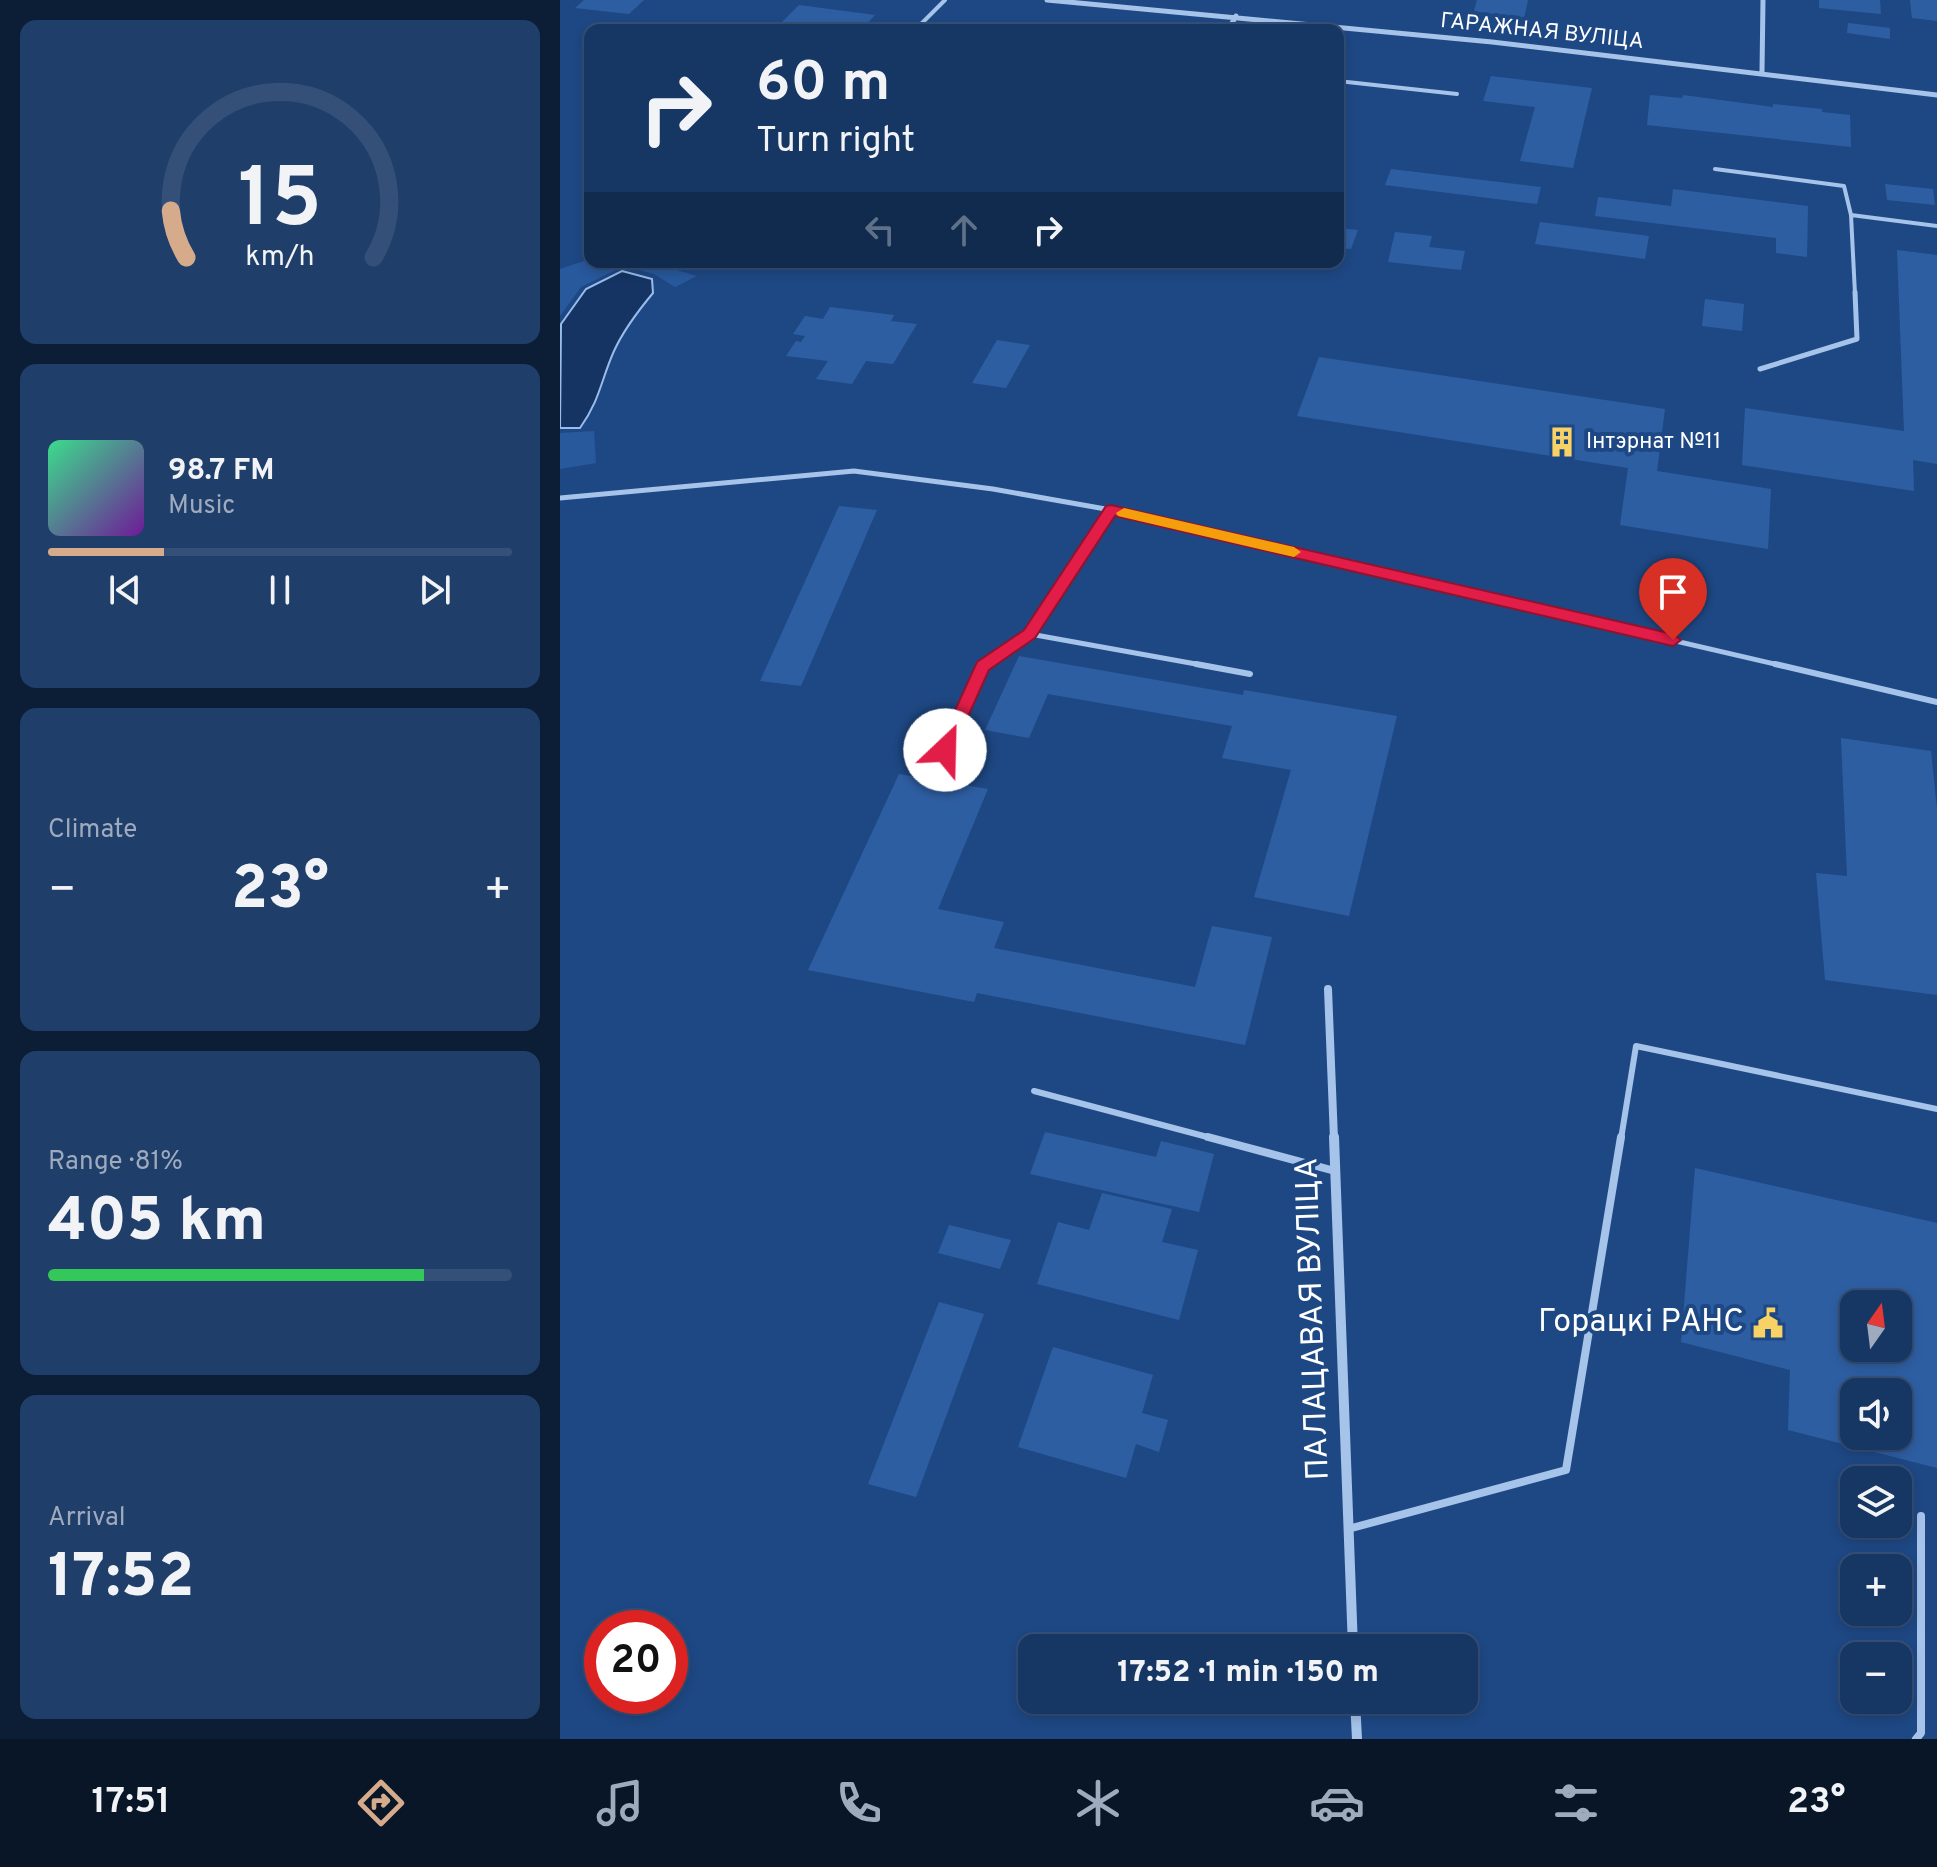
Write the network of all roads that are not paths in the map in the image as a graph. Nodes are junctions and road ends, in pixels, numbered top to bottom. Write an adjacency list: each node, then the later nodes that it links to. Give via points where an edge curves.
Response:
1 (945, 0): 5 (lane)
2 (1047, 0): 4 (street, ГАРАЖНАЯ ВУЛІЦА)
3 (1763, 0): 9 (street)
4 (1236, 16): 6 (street); 7 (street, ГАРАЖНАЯ ВУЛІЦА)
5 (921, 24)
6 (1231, 24)
7 (1311, 24)
8 (1344, 27): 9 (street, ГАРАЖНАЯ ВУЛІЦА)
9 (1762, 72): 12 (street, ГАРАЖНАЯ ВУЛІЦА)
10 (1344, 82): 11 (lane)
11 (1457, 94)
12 (1937, 95)
13 (1715, 169): 14 (lane, via 1844,186)
14 (1851, 215): 15 (lane); 16 (lane, via 1857,339)
15 (1937, 226)
16 (1760, 369)
17 (560, 498): 18 (lane, via 854,471)
18 (1111, 510): 19 (lane); 21 (lane)
19 (1030, 634): 20 (lane); 22 (lane, via 982,666)
20 (1250, 674)
21 (1937, 702)
22 (945, 750)
23 (1328, 989): 26 (street, ПАЛАЦАВАЯ ВУЛІЦА)
24 (1034, 1091): 26 (lane)
25 (1937, 1109): 28 (lane, via 1636,1046 1566,1470)
26 (1335, 1171): 28 (street, ПАЛАЦАВАЯ ВУЛІЦА)
27 (1921, 1516): 32 (lane, via 1921,1733)
28 (1348, 1529): 29 (street, ПАЛАЦАВАЯ ВУЛІЦА)
29 (1352, 1634)
30 (1356, 1714): 31 (street)
31 (1357, 1739)
32 (1916, 1739)

